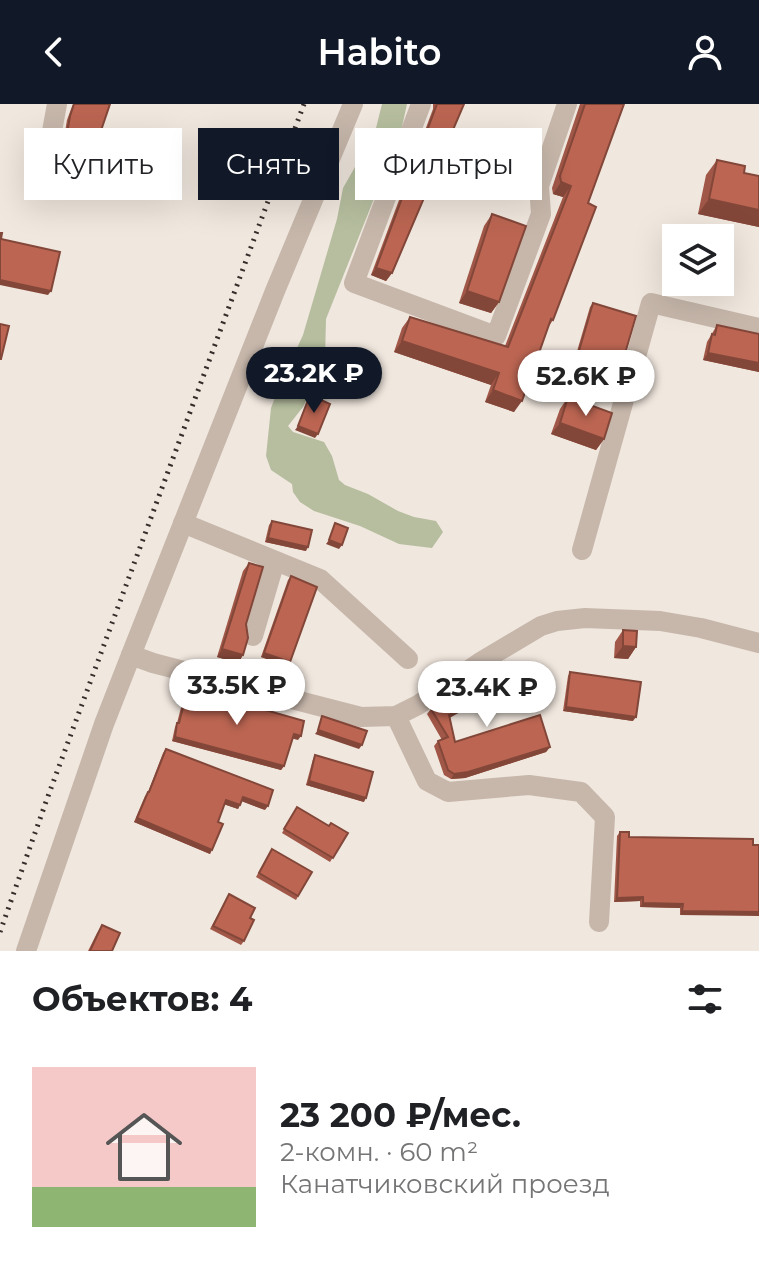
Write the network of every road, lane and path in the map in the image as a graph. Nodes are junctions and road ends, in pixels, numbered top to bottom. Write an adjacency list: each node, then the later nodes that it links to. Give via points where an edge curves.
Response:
1 (57, 104): 5 (street)
2 (353, 104): 7 (street)
3 (421, 104): 4 (street, via 354,283 496,336 541,214 539,186)
4 (567, 104)
5 (53, 128)
6 (759, 328): 8 (street, via 651,303)
7 (183, 523): 9 (street); 12 (street)
8 (582, 550)
9 (275, 561): 10 (street); 13 (street, via 320,579)
10 (253, 636)
11 (759, 643): 14 (street, via 660,621 557,621)
12 (131, 655): 14 (street, via 361,717); 16 (street)
13 (408, 659)
14 (396, 716): 15 (street, via 427,781 448,792 529,785 581,792 605,817)
15 (599, 922)
16 (26, 951)

